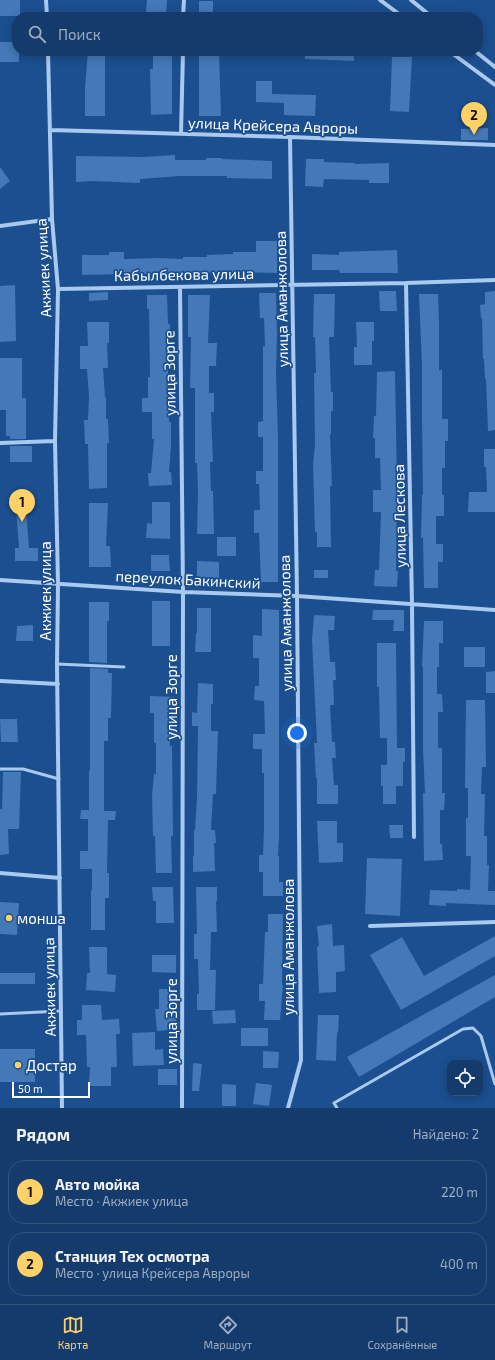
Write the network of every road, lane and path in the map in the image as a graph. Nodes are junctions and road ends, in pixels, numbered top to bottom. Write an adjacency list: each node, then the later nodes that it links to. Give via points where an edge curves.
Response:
1 (46, 0): 5 (street)
2 (184, 0): 6 (street)
3 (380, 0): 7 (street)
4 (411, 0): 8 (street)
5 (47, 12)
6 (183, 12)
7 (396, 12)
8 (426, 12)
9 (48, 56): 15 (street, Акжиек улица)
10 (183, 56): 16 (street)
11 (456, 56): 14 (street)
12 (481, 56): 13 (street)
13 (495, 67)
14 (495, 85)
15 (51, 130): 16 (street, улица Крейсера Авроры); 19 (street, Акжиек улица)
16 (181, 134): 17 (street, улица Крейсера Авроры)
17 (290, 136): 18 (street, улица Крейсера Авроры); 22 (street, улица Аманжолова)
18 (495, 145)
19 (52, 219): 20 (street); 25 (street, Акжиек улица)
20 (0, 226)
21 (495, 280): 23 (street)
22 (293, 284): 23 (street, Кабылбекова улица); 24 (street, Кабылбекова улица); 31 (street, улица Аманжолова)
23 (406, 284): 32 (street, улица Лескова)
24 (180, 287): 25 (street, Кабылбекова улица); 30 (street, улица Зорге)
25 (58, 289): 26 (street, Акжиек улица)
26 (55, 440): 27 (street); 29 (street, Акжиек улица)
27 (0, 443)
28 (0, 580): 29 (street, переулок Бакинский)
29 (58, 584): 30 (street, переулок Бакинский); 34 (street, Акжиек улица)
30 (183, 592): 31 (street, переулок Бакинский); 49 (street, улица Зорге)
31 (297, 596): 32 (street, переулок Бакинский); 50 (street, улица Аманжолова, via 301,1060)
32 (412, 605): 33 (street, переулок Бакинский); 40 (street, улица Лескова)
33 (495, 610)
34 (57, 664): 35 (lane); 37 (street, Акжиек улица)
35 (124, 667)
36 (0, 681): 37 (street)
37 (58, 684): 39 (street, Акжиек улица)
38 (0, 769): 39 (lane, via 23,769)
39 (59, 779): 42 (street, Акжиек улица)
40 (414, 837)
41 (0, 873): 42 (street)
42 (60, 878): 45 (street, Акжиек улица)
43 (495, 922): 44 (street)
44 (370, 926)
45 (61, 1011): 46 (lane); 48 (street, Акжиек улица)
46 (0, 1014)
47 (495, 1084): 51 (lane, via 481,1036 473,1028 463,1029 334,1103)
48 (62, 1108)
49 (182, 1108)
50 (288, 1108)
51 (337, 1108)

